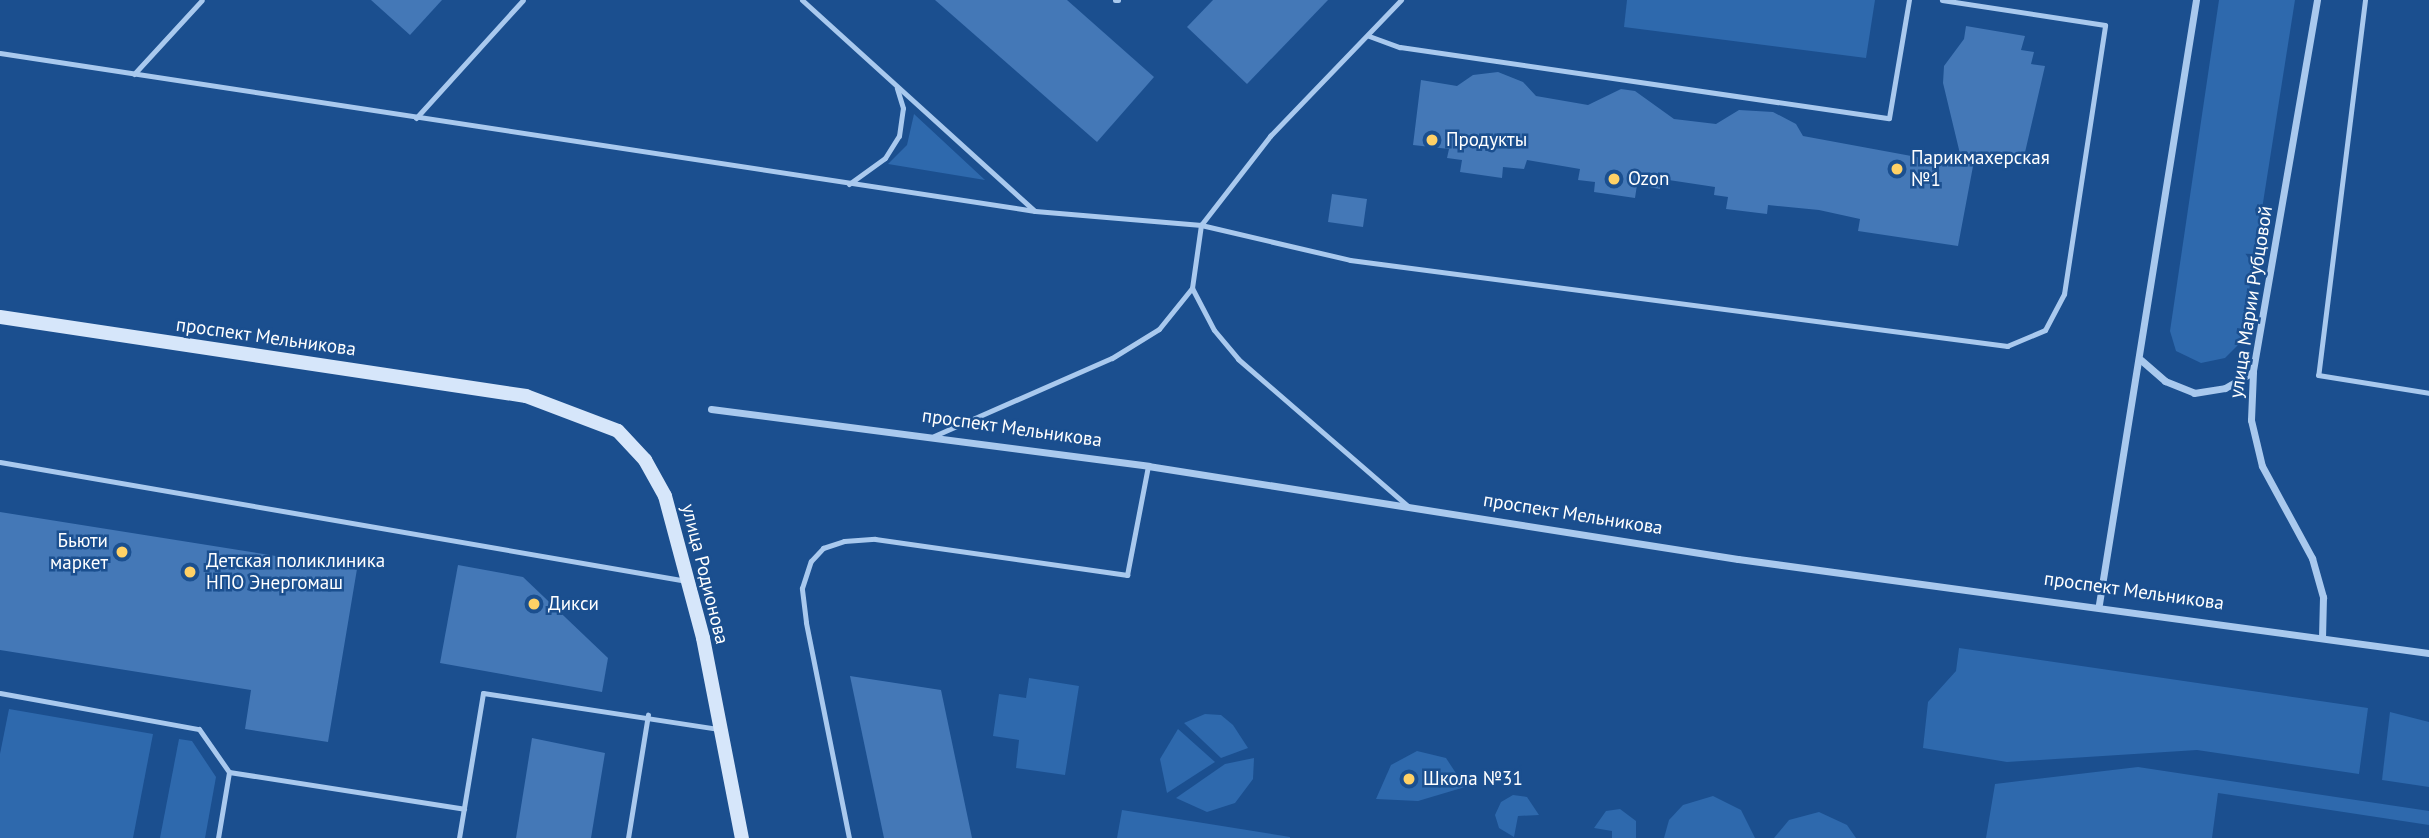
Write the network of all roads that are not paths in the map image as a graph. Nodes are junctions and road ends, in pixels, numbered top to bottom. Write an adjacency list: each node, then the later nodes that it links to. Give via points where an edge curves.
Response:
1 (202, 0): 12 (lane)
2 (523, 0): 14 (lane)
3 (802, 0): 13 (lane)
4 (1402, 0): 10 (lane)
5 (1909, 0): 10 (lane, via 1889,118 1399,47 1382,37)
6 (1942, 0): 17 (lane, via 2105,24 2064,294 2045,330 2027,341 2007,346 1350,260)
7 (2196, 0): 20 (street)
8 (2317, 0): 21 (street, улица Марии Рубцовой)
9 (2365, 0): 22 (lane, via 2318,375)
10 (1366, 37): 17 (lane, via 1270,136)
11 (0, 53): 12 (lane)
12 (134, 74): 14 (lane)
13 (896, 85): 15 (lane, via 902,108 900,136 885,158); 16 (lane)
14 (415, 118): 15 (lane)
15 (849, 184): 16 (lane)
16 (1035, 211): 17 (lane)
17 (1201, 225): 18 (lane)
18 (1192, 288): 25 (lane, via 1159,329 1112,358); 28 (lane, via 1214,330 1238,359)
19 (0, 317): 23 (street, проспект Мельникова)
20 (2141, 360): 21 (street, via 2165,381 2194,393 2225,388); 30 (street)
21 (2253, 372): 31 (street, улица Марии Рубцовой, via 2251,420 2262,466 2312,558 2323,597)
22 (2429, 393)
23 (526, 396): 29 (street, улица Родионова, via 603,423 634,446 665,496)
24 (711, 409): 25 (street, проспект Мельникова)
25 (934, 436): 27 (street, проспект Мельникова)
26 (0, 463): 29 (lane)
27 (1148, 466): 28 (street, проспект Мельникова); 42 (lane, via 1127,575 875,539 823,548 811,561 802,588 806,622)
28 (1410, 508): 30 (street, проспект Мельникова, via 1738,559)
29 (690, 581): 35 (street, улица Родионова)
30 (2099, 604): 31 (street, проспект Мельникова)
31 (2322, 638): 32 (street, проспект Мельникова)
32 (2429, 653)
33 (0, 693): 36 (lane, via 199,729)
34 (649, 715): 35 (lane); 37 (lane, via 483,693); 40 (lane)
35 (721, 730): 41 (street, улица Родионова)
36 (229, 772): 37 (lane); 38 (lane)
37 (464, 809): 39 (lane)
38 (218, 838)
39 (459, 838)
40 (628, 838)
41 (742, 838)
42 (849, 838)

